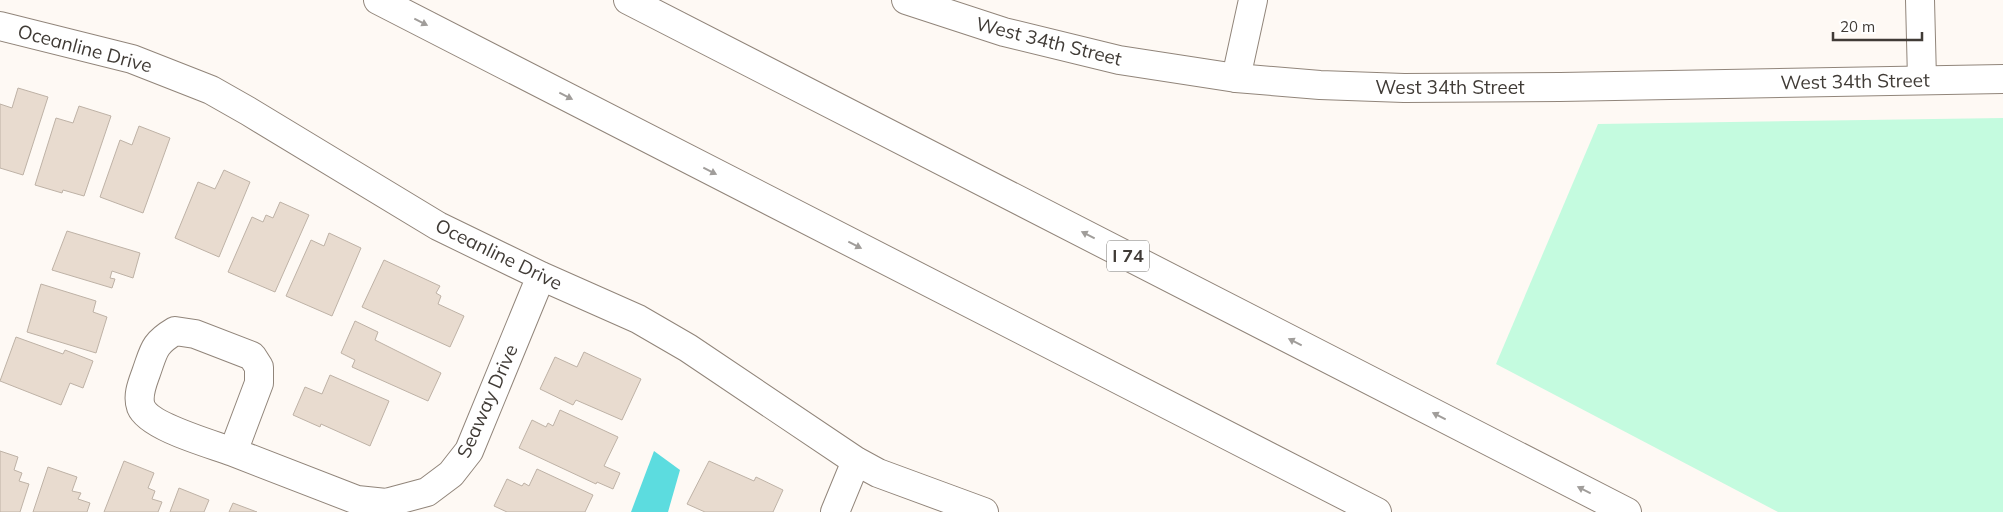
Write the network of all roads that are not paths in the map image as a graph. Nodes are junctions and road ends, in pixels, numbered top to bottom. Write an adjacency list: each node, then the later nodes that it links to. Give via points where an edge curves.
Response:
1 (378, 0): 15 (main road, one-way to 15)
2 (628, 0): 16 (main road, I 74, one-way to 2)
3 (906, 0): 7 (main road, West 34th Street, via 1047,43 1119,60)
4 (1253, 0): 7 (main road)
5 (1920, 0): 8 (main road)
6 (0, 26): 10 (main road, Oceanline Drive, via 132,59 211,90 438,226)
7 (1236, 78): 8 (main road, West 34th Street, via 1404,88)
8 (1922, 79): 9 (main road, West 34th Street)
9 (2003, 79)
10 (541, 276): 11 (main road, Seaway Drive, via 469,452 451,474 427,492 386,502 357,500); 12 (main road, Oceanline Drive, via 638,319 688,348)
11 (233, 452): 11 (main road, Seaway Drive, via 156,422 141,407 141,387 158,342 175,331 195,334 252,356 259,367 259,383)
12 (856, 461): 13 (main road); 14 (main road, Oceanline Drive, via 878,473)
13 (835, 512)
14 (984, 512)
15 (1377, 512)
16 (1627, 512)

